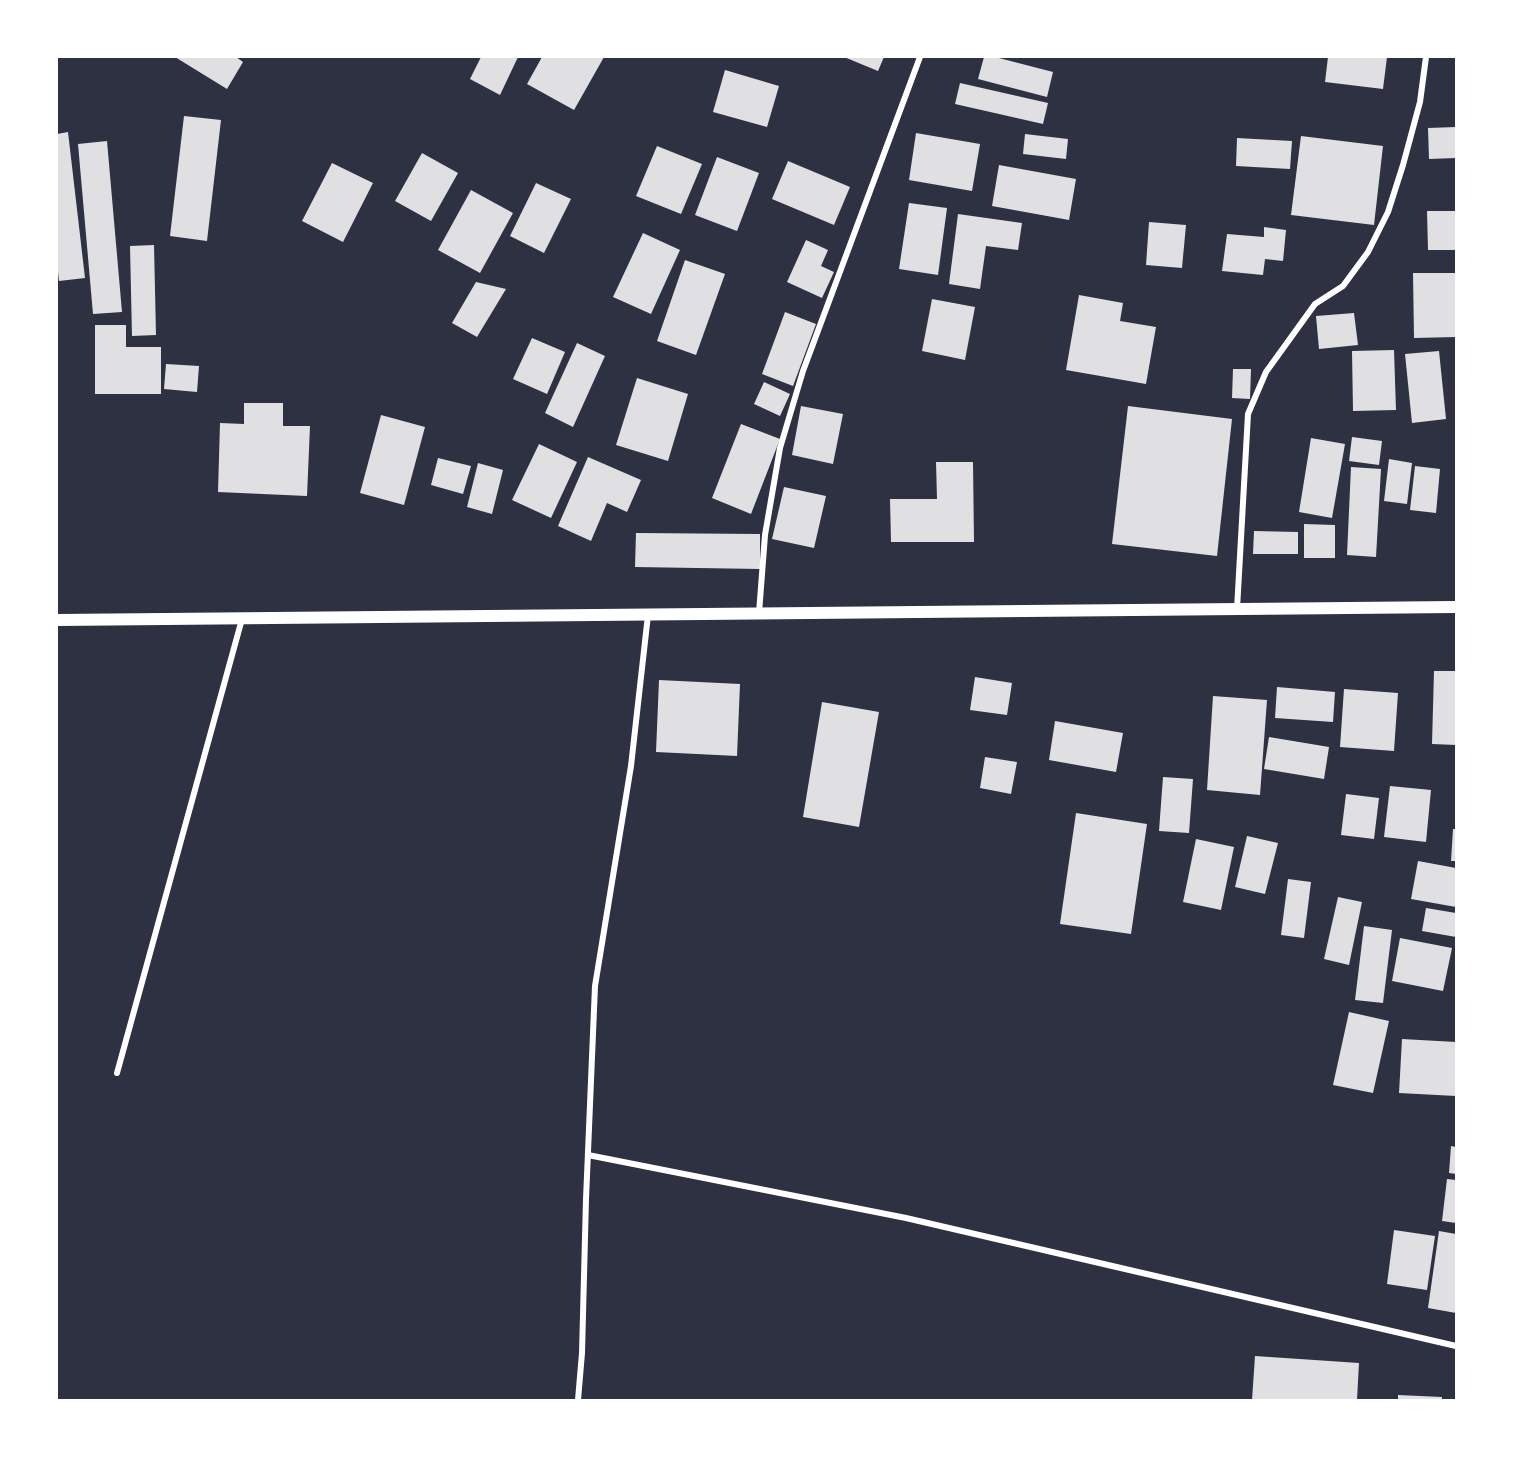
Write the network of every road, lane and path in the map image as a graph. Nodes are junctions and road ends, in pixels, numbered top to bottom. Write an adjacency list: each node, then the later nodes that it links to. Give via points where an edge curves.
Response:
1 (920, 57): 5 (street, via 803,371 780,448 765,535)
2 (1426, 57): 4 (street, via 1420,102 1388,212 1368,252 1343,286 1315,304 1266,372 1248,414)
3 (1456, 607): 4 (main road)
4 (1237, 609): 5 (main road)
5 (759, 614): 6 (main road)
6 (648, 615): 7 (main road); 10 (street, via 632,766 595,986)
7 (242, 619): 8 (main road); 9 (street)
8 (57, 621)
9 (117, 1073)
10 (588, 1155): 11 (street, via 906,1218); 12 (street)
11 (1456, 1346)
12 (578, 1400)

